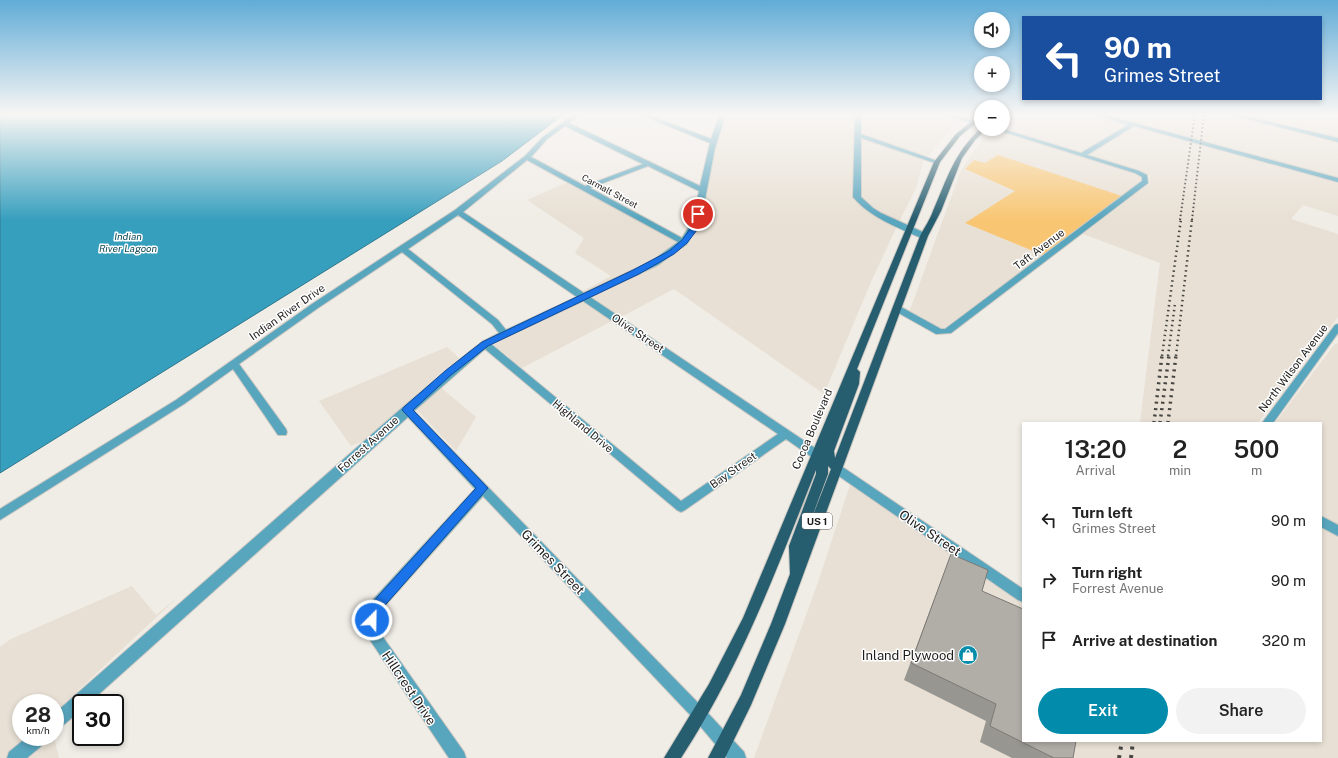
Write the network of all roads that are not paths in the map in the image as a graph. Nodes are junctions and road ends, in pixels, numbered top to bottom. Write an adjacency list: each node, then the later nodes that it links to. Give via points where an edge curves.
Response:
1 (534, 149): 13 (street, Indian River Drive)
2 (618, 149): 15 (street)
3 (711, 149): 20 (street, Forrest Avenue)
4 (858, 149): 22 (street, via 857,197 870,210)
5 (901, 149): 14 (street)
6 (946, 149): 11 (main road, Cocoa Boulevard / US 1)
7 (964, 149): 16 (main road, US 1)
8 (1064, 149): 12 (street)
9 (1091, 149): 12 (street)
10 (1226, 149): 18 (street)
11 (944, 152): 14 (main road, Cocoa Boulevard / US 1); 16 (main road)
12 (1082, 155): 27 (street, Taft Avenue, via 1138,172 1145,176 1146,182 948,331 939,332)
13 (527, 157): 19 (street, Carmalt Street); 21 (street, Indian River Drive)
14 (937, 162): 17 (main road, via 944,169); 22 (main road, Cocoa Boulevard / US 1)
15 (648, 164): 19 (street); 20 (street)
16 (949, 164): 17 (main road, US 1)
17 (948, 180): 23 (main road, US 1, via 937,211)
18 (1338, 180)
19 (585, 188): 24 (street, Carmalt Street)
20 (703, 190): 24 (street, Forrest Avenue, via 697,220)
21 (458, 212): 25 (street, Indian River Drive); 26 (street, Olive Street)
22 (911, 229): 23 (street); 31 (main road, Cocoa Boulevard / US 1)
23 (924, 236): 27 (main road, US 1)
24 (684, 242): 26 (street, Forrest Avenue, via 655,263)
25 (403, 249): 29 (street, via 495,322); 32 (street, Indian River Drive, via 315,306)
26 (584, 297): 29 (street, Forrest Avenue); 36 (street, Olive Street)
27 (898, 310): 38 (main road, US 1)
28 (1337, 331): 34 (street, North Wilson Avenue)
29 (505, 334): 30 (street, Forrest Avenue)
30 (485, 344): 33 (street, Forrest Avenue); 40 (street, Highland Drive)
31 (856, 362): 37 (main road, Cocoa Boulevard / US 1); 38 (main road, via 854,384 828,451 830,461)
32 (234, 364): 35 (street); 41 (street, Indian River Drive, via 180,402)
33 (407, 410): 39 (street, Grimes Street); 46 (street, Forrest Avenue)
34 (1268, 422)
35 (282, 432)
36 (785, 434): 37 (street, Olive Street); 40 (street, Bay Street)
37 (817, 455): 44 (main road, via 822,462 822,474 795,546); 47 (main road, Cocoa Boulevard / US 1, via 744,630 720,681)
38 (837, 469): 44 (main road, US 1); 45 (street, Olive Street)
39 (483, 488): 47 (street, Grimes Street); 51 (street, Hillcrest Drive, via 374,608 371,631)
40 (681, 507)
41 (0, 515)
42 (1322, 522): 43 (street)
43 (1338, 531)
44 (796, 576): 48 (main road, US 1, via 757,675)
45 (1022, 595)
46 (64, 715)
47 (700, 715): 48 (street, Grimes Street); 52 (main road, Cocoa Boulevard / US 1)
48 (724, 743): 53 (main road, US 1); 54 (street, Grimes Street)
49 (29, 746): 50 (street)
50 (15, 758)
51 (458, 758)
52 (672, 758)
53 (716, 758)
54 (738, 758)

